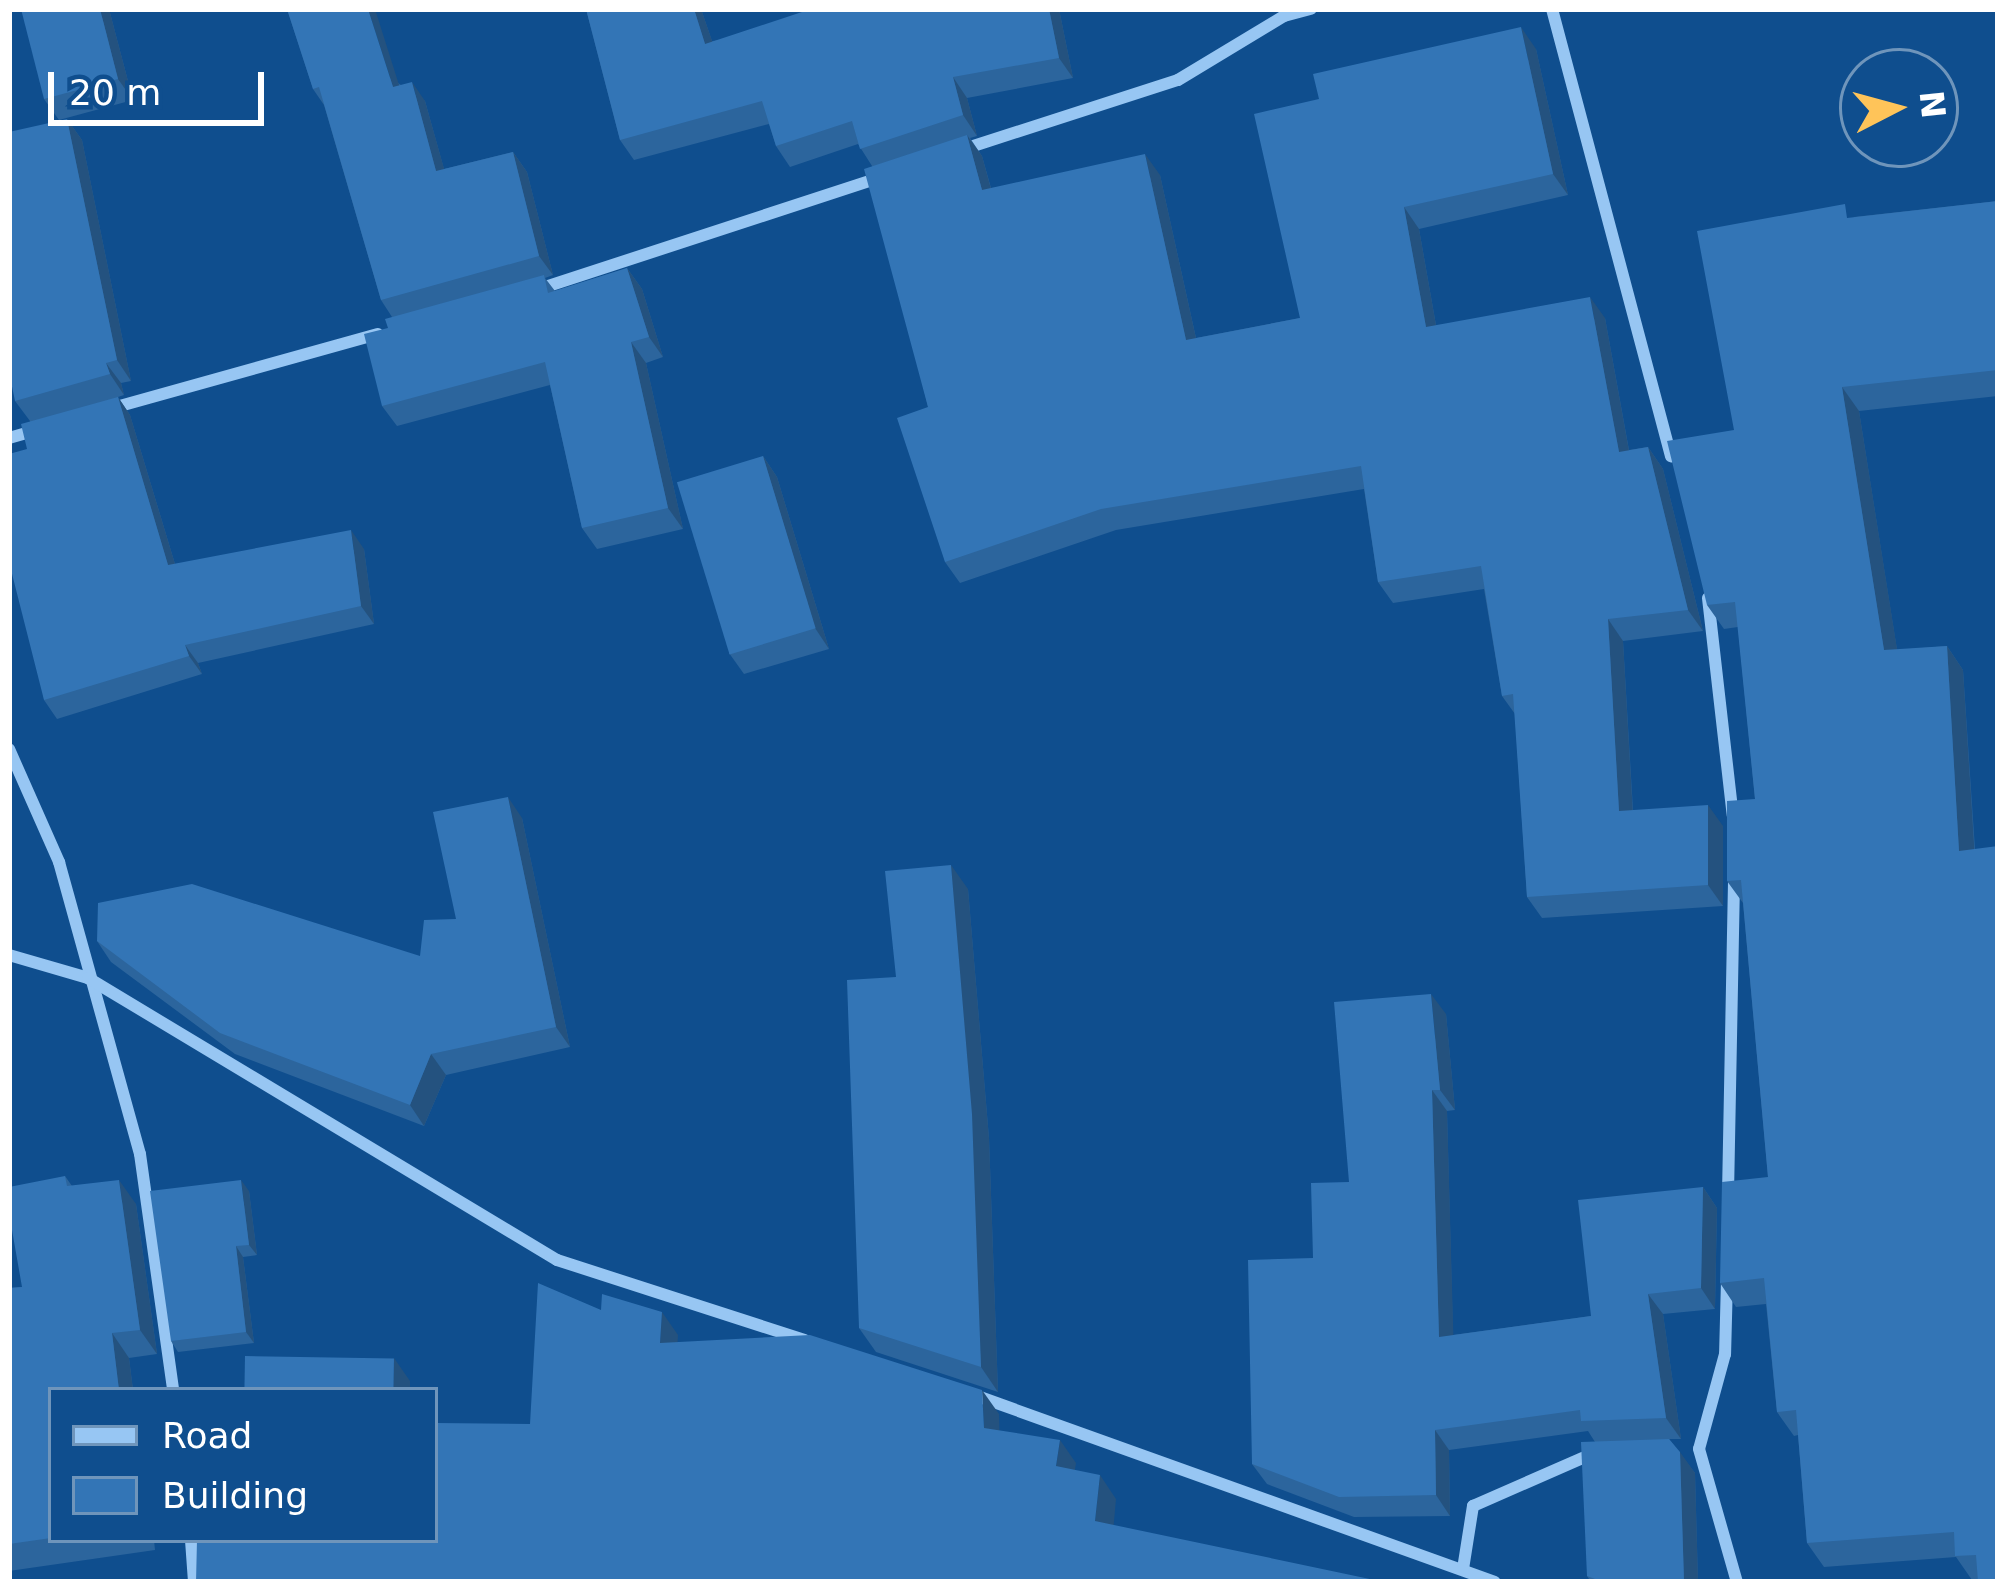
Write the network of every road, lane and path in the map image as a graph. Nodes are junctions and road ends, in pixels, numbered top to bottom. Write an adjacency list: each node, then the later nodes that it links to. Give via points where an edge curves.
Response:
1 (1311, 9): 3 (street, via 1284,16 1178,80)
2 (1552, 9): 10 (street)
3 (936, 159)
4 (892, 173): 5 (street)
5 (520, 295)
6 (407, 326): 7 (street)
7 (93, 414)
8 (51, 426): 9 (street)
9 (9, 439)
10 (1676, 473)
11 (1705, 587): 13 (street)
12 (9, 749): 16 (street, via 58,862)
13 (1735, 840)
14 (1735, 863): 17 (street)
15 (9, 956): 16 (street)
16 (88, 978): 19 (street, via 556,1260); 20 (street, via 140,1154)
17 (1728, 1214)
18 (1727, 1260): 22 (street, via 1725,1354)
19 (821, 1345)
20 (173, 1387)
21 (953, 1388): 26 (street)
22 (1699, 1448): 23 (street); 29 (street)
23 (1675, 1449)
24 (1604, 1452): 26 (street, via 1580,1453 1473,1506)
25 (191, 1543): 27 (street)
26 (1463, 1569): 28 (street)
27 (194, 1582)
28 (1495, 1582)
29 (1737, 1582)

